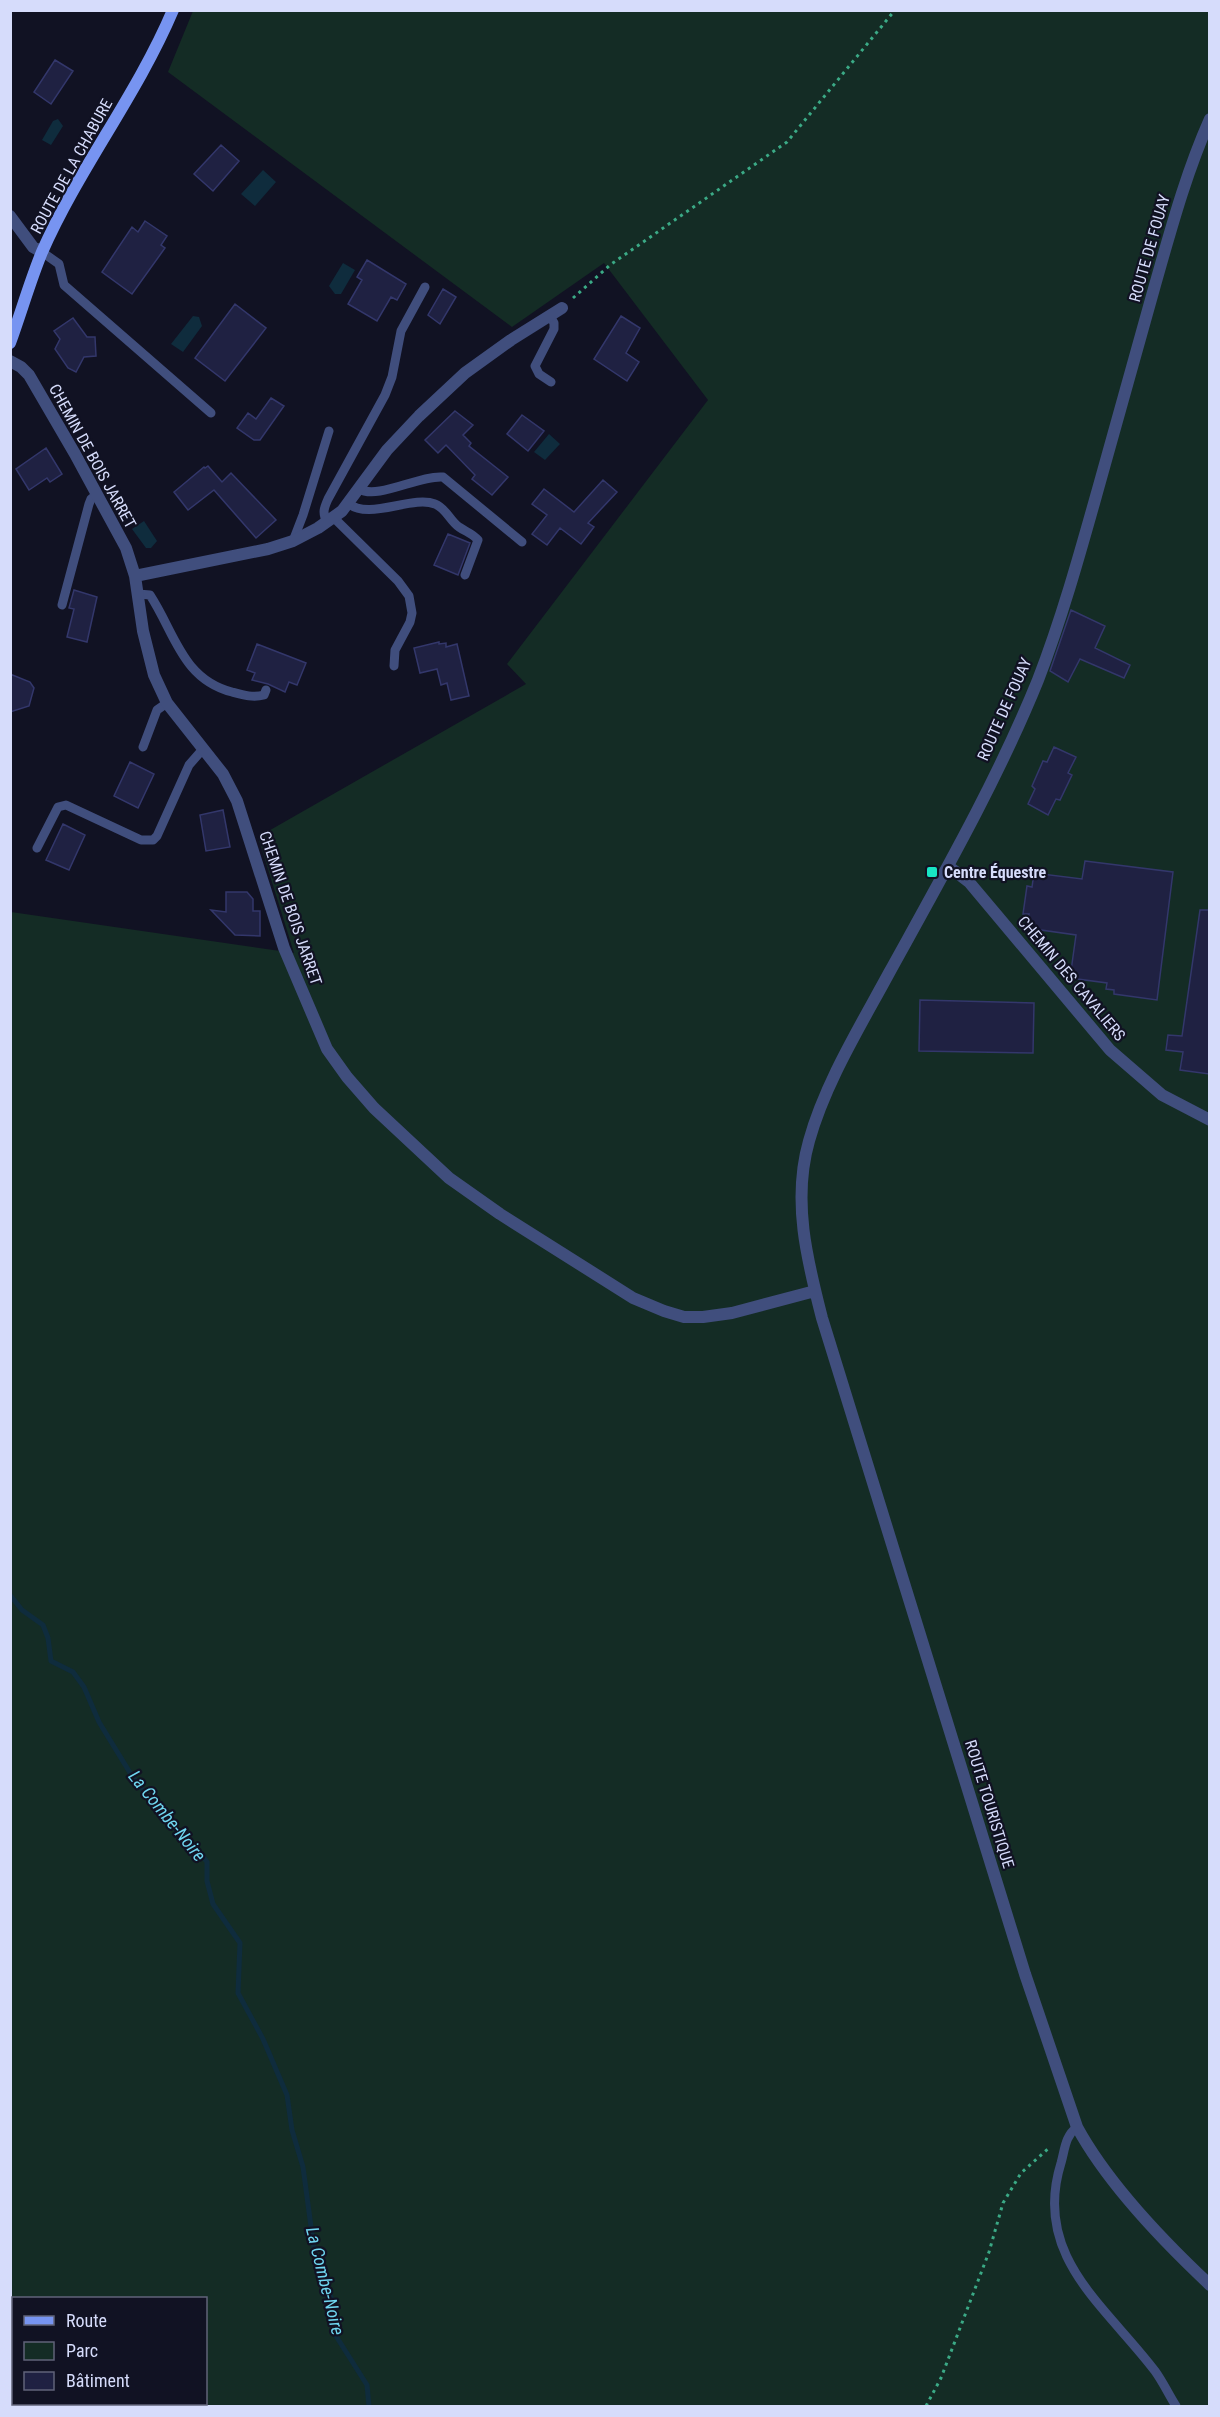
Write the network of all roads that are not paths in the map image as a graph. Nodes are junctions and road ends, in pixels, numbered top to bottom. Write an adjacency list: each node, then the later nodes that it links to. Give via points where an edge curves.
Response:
1 (173, 10): 4 (main road, ROUTE DE LA CHABURE, via 157,48)
2 (1209, 119): 29 (street, ROUTE DE FOUAY, via 1175,217 1076,567 1038,678)
3 (10, 216): 4 (street, via 33,247)
4 (42, 252): 8 (main road, ROUTE DE LA CHABURE); 11 (lane, via 59,264 64,285)
5 (425, 287): 16 (lane, via 401,331 385,395 328,499 323,516)
6 (562, 308): 7 (street)
7 (550, 316): 10 (lane, via 554,329 535,366); 13 (street, via 465,373 387,450)
8 (10, 343)
9 (10, 361): 14 (street, CHEMIN DE BOIS JARRET, via 29,375)
10 (550, 382)
11 (211, 413)
12 (329, 431): 17 (lane)
13 (359, 489): 15 (street); 18 (lane, via 371,492 443,477)
14 (97, 494): 20 (street, CHEMIN DE BOIS JARRET, via 126,548); 22 (lane, via 89,504)
15 (348, 503): 16 (street); 19 (lane, via 358,509 435,504 478,540)
16 (330, 519): 17 (street); 23 (lane, via 398,580 409,596 412,613 395,650)
17 (293, 541): 20 (street)
18 (522, 542)
19 (465, 575)
20 (135, 576): 21 (street, CHEMIN DE BOIS JARRET)
21 (138, 594): 24 (lane, via 150,595 177,646 205,681 257,697); 25 (street, CHEMIN DE BOIS JARRET, via 154,675)
22 (62, 605)
23 (394, 666)
24 (266, 690)
25 (167, 703): 26 (lane, via 157,710); 27 (street, CHEMIN DE BOIS JARRET)
26 (143, 747)
27 (203, 749): 28 (lane, via 189,765 153,840 141,840 66,805 54,812); 31 (street, CHEMIN DE BOIS JARRET, via 223,774 237,801 284,948 327,1049 374,1108 449,1178 633,1298 664,1311 703,1317)
28 (37, 848)
29 (948, 866): 30 (street, CHEMIN DES CAVALIERS, via 969,882 1110,1050 1162,1095); 31 (street, ROUTE DE FOUAY, via 852,1042 809,1142 800,1201)
30 (1209, 1120)
31 (815, 1291): 32 (street, ROUTE TOURISTIQUE)
32 (1072, 2130): 33 (street, ROUTE TOURISTIQUE, via 1166,2244); 34 (lane, via 1054,2189 1056,2232 1082,2284 1157,2373)
33 (1209, 2285)
34 (1176, 2406)

